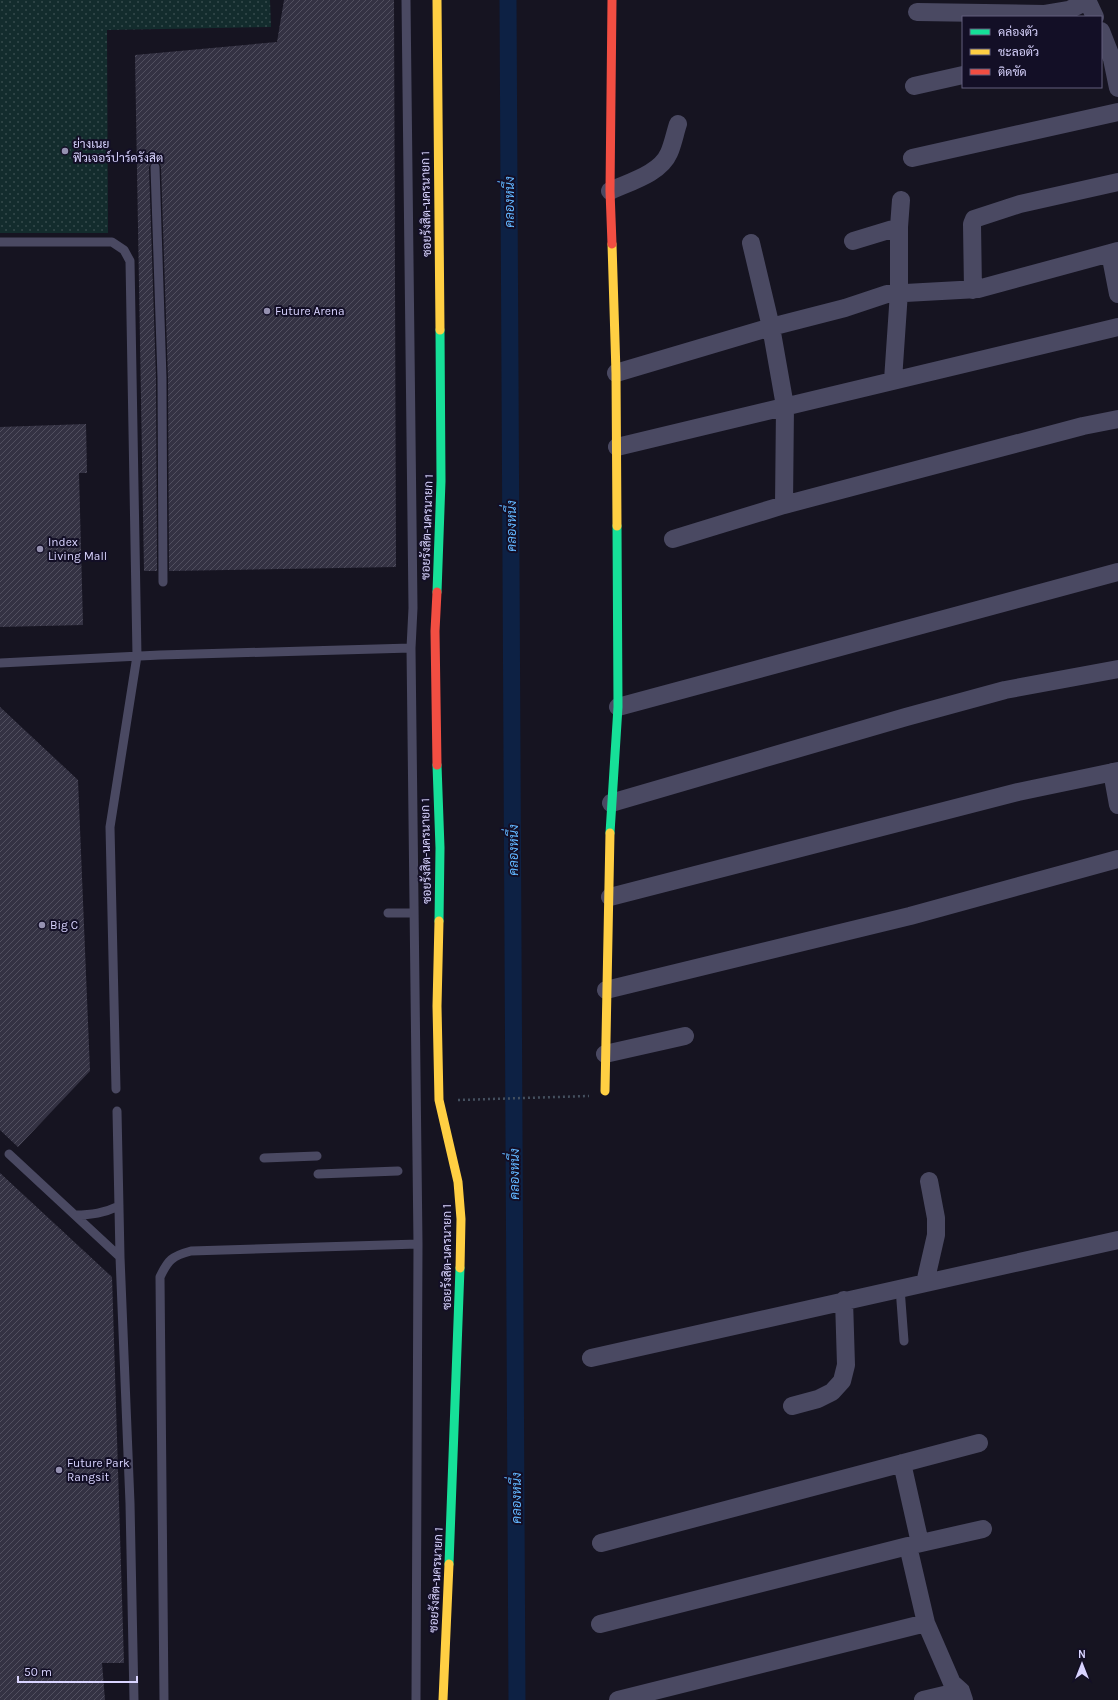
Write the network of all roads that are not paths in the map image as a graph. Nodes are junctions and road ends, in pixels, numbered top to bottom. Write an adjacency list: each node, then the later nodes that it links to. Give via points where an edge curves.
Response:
1 (406, 0): 36 (lane, via 413,608)
2 (437, 0): 82 (street, ซอยรังสิต-นครนายก 1, via 441,481 435,631 440,848 436,1006 439,1100 458,1182 461,1219)
3 (612, 0): 15 (street)
4 (1090, 6): 5 (street, via 1045,14)
5 (917, 12)
6 (1106, 38): 9 (street)
7 (962, 75): 8 (street)
8 (914, 86)
9 (1118, 88)
10 (1118, 112): 12 (street)
11 (678, 124): 15 (street, via 668,155 658,167)
12 (912, 158)
13 (155, 167): 35 (lane, via 162,378)
14 (1118, 182): 22 (street, via 1020,204 974,219)
15 (610, 191): 27 (street)
16 (901, 200): 17 (street)
17 (899, 227): 18 (street); 23 (street)
18 (854, 241)
19 (0, 242): 37 (lane, via 112,242 124,250 130,262)
20 (751, 243): 25 (street)
21 (1114, 252): 22 (street); 24 (street)
22 (973, 290): 23 (street)
23 (899, 292): 25 (street); 28 (street)
24 (1118, 294)
25 (771, 327): 27 (street); 29 (street)
26 (1118, 327): 28 (street)
27 (616, 373): 31 (street)
28 (894, 380): 29 (street)
29 (785, 406): 31 (street); 32 (street)
30 (1118, 419): 32 (street)
31 (617, 448): 40 (street)
32 (784, 505): 33 (street)
33 (673, 539)
34 (1118, 572): 40 (street)
35 (163, 582)
36 (411, 648): 37 (lane); 47 (lane)
37 (137, 656): 38 (lane); 51 (lane, via 110,827)
38 (0, 663)
39 (1118, 669): 42 (street, via 997,692)
40 (618, 707): 42 (street)
41 (1115, 771): 43 (street); 45 (street, via 1018,792)
42 (611, 803): 45 (street)
43 (1118, 804)
44 (1118, 859): 48 (street, via 910,916)
45 (610, 897): 48 (street)
46 (388, 913): 47 (lane)
47 (414, 913): 63 (lane)
48 (606, 990): 50 (street)
49 (685, 1036): 50 (street)
50 (605, 1054): 52 (street)
51 (116, 1089)
52 (605, 1091)
53 (117, 1112): 60 (lane)
54 (10, 1154): 61 (lane)
55 (317, 1156): 56 (lane)
56 (264, 1158)
57 (398, 1171): 58 (lane)
58 (318, 1174)
59 (929, 1181): 65 (street, via 936,1218 936,1235)
60 (119, 1206): 61 (lane, via 103,1213); 64 (lane)
61 (75, 1215): 64 (lane)
62 (1118, 1240): 65 (street)
63 (418, 1244): 80 (lane, via 191,1251 167,1262 160,1277); 81 (lane)
64 (120, 1257): 79 (lane, via 130,1502)
65 (925, 1283): 66 (street)
66 (900, 1288): 67 (street); 68 (lane)
67 (844, 1300): 69 (street); 70 (street, via 846,1365 842,1381 832,1392 818,1400)
68 (904, 1341)
69 (590, 1358)
70 (792, 1406)
71 (979, 1443): 72 (street)
72 (902, 1463): 74 (street); 75 (street)
73 (983, 1529): 75 (street)
74 (601, 1543)
75 (914, 1544): 76 (street); 77 (street)
76 (926, 1623): 78 (street); 83 (street)
77 (600, 1624)
78 (955, 1694): 84 (street)
79 (134, 1700)
80 (164, 1700)
81 (416, 1700)
82 (443, 1700)
83 (618, 1700)
84 (923, 1700)

